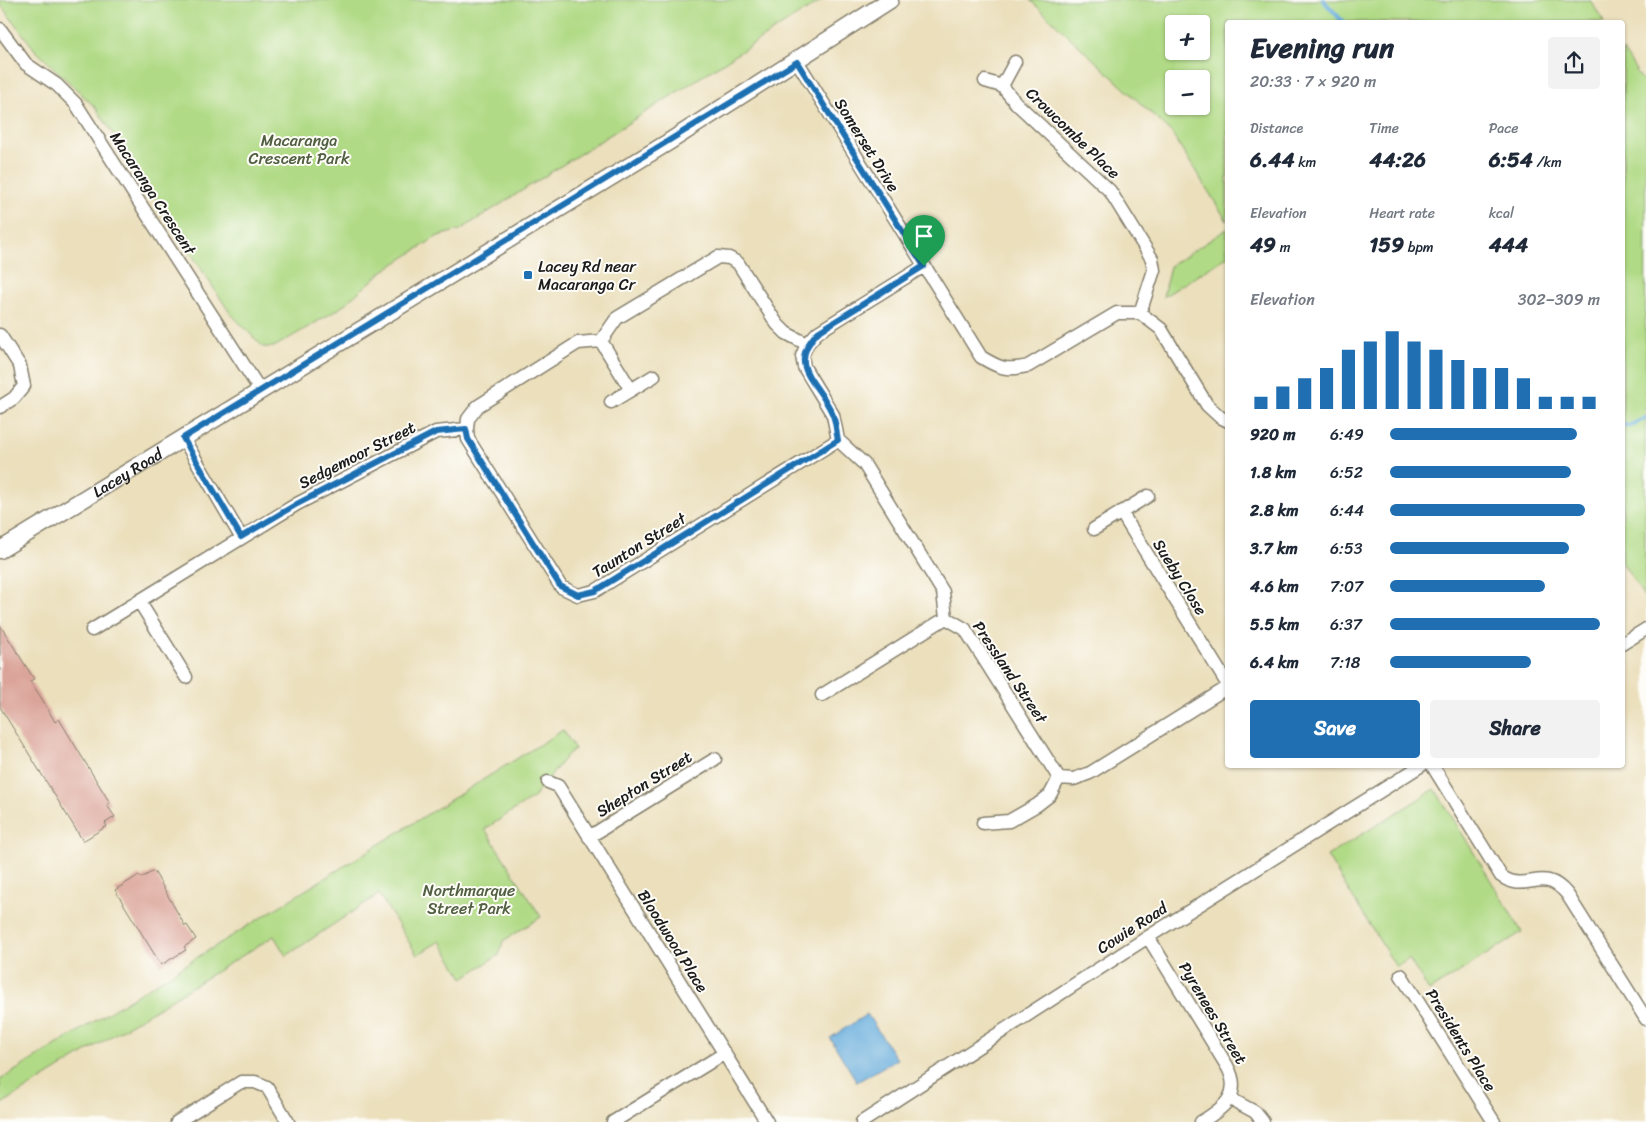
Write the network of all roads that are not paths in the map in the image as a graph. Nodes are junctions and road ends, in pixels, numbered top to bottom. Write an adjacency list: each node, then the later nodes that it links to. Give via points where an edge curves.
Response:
1 (890, 0): 3 (street, Lacey Road)
2 (0, 29): 13 (street, Macaranga Crescent, via 26,64 57,85 76,104)
3 (797, 62): 7 (street, Somerset Drive); 13 (street, Lacey Road)
4 (1015, 62): 6 (street, Crowcombe Place)
5 (985, 81): 6 (street, Crowcombe Place)
6 (1002, 86): 8 (street, Crowcombe Place, via 1110,191 1152,259 1154,270)
7 (924, 266): 8 (street, Somerset Drive, via 981,357 997,367 1012,370 1028,366 1117,313); 11 (street, via 818,332)
8 (1140, 314): 17 (street, via 1161,329 1207,405)
9 (0, 335): 16 (street, via 20,366 24,386)
10 (601, 341): 11 (street, via 617,318 718,257 738,263 777,324); 14 (street); 18 (street, via 578,343 478,406 468,419)
11 (807, 344): 20 (street, via 802,356 804,367 833,414)
12 (654, 376): 14 (street)
13 (260, 390): 19 (street, Lacey Road)
14 (631, 390): 15 (street)
15 (612, 402)
16 (0, 407)
17 (1225, 420)
18 (466, 429): 20 (street, Taunton Street, via 468,439 560,586 578,595 595,591); 24 (street, Sedgemoor Street, via 436,432 297,504)
19 (183, 438): 24 (street); 25 (street, Lacey Road)
20 (838, 440): 27 (street, via 864,464 943,592)
21 (1148, 496): 22 (street)
22 (1122, 512): 23 (street); 32 (street, Sueby Close)
23 (1094, 529)
24 (241, 537): 26 (street, Sedgemoor Street)
25 (0, 550)
26 (139, 601): 29 (street, Sedgemoor Street); 31 (street)
27 (946, 618): 34 (street); 38 (street, Pressland Street, via 965,629)
28 (1646, 629): 30 (street)
29 (92, 630)
30 (1625, 642)
31 (186, 677)
32 (1225, 681)
33 (1225, 688): 38 (street, via 1090,774 1074,779)
34 (822, 695)
35 (715, 759): 41 (street, Shepton Street)
36 (1417, 768): 42 (street, Cowie Road)
37 (1434, 768): 44 (street, via 1501,876 1520,884 1539,879 1551,881 1567,894)
38 (1059, 778): 40 (street, via 1050,795 1037,805 1008,821)
39 (548, 782): 41 (street, Bloodwood Place, via 558,786)
40 (983, 823)
41 (589, 837): 45 (street, Bloodwood Place)
42 (1148, 937): 46 (street, Pyrenees Street, via 1231,1072); 51 (street, Cowie Road)
43 (1402, 975): 54 (street, Presidents Place)
44 (1646, 1019)
45 (724, 1053): 49 (street); 50 (street, Bloodwood Place)
46 (1230, 1098): 52 (street, via 1222,1108); 53 (street, via 1255,1112)
47 (177, 1122): 48 (street, via 241,1082 255,1082 266,1087)
48 (288, 1122)
49 (613, 1122)
50 (767, 1122)
51 (862, 1122)
52 (1201, 1122)
53 (1263, 1122)
54 (1494, 1122)

